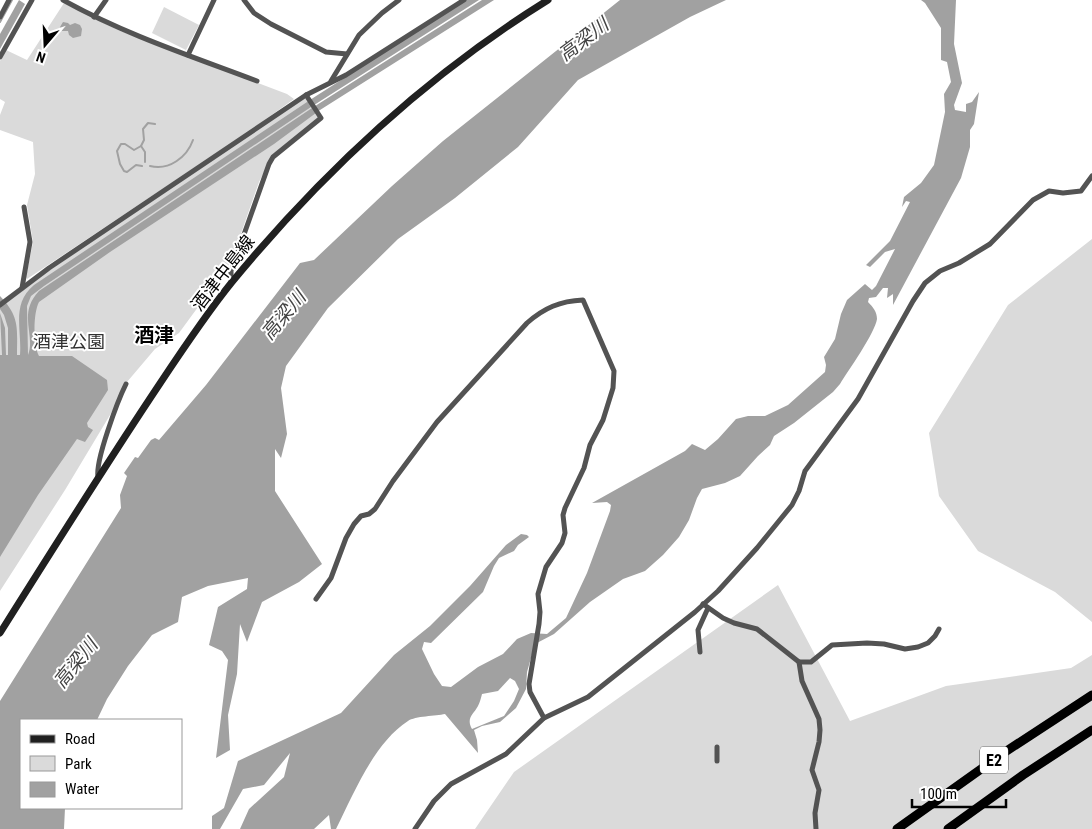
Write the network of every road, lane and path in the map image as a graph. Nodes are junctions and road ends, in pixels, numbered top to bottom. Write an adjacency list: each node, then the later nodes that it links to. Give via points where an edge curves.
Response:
1 (9, 0): 10 (street)
2 (63, 0): 11 (street)
3 (106, 0): 11 (street)
4 (214, 0): 13 (street)
5 (244, 0): 12 (street, via 254,13 271,24 326,52)
6 (399, 0): 12 (street, via 359,36)
7 (464, 0): 16 (street, via 346,75)
8 (548, 0): 20 (main road, 酒津中島線, via 467,54 385,122 308,196)
9 (29, 1): 14 (street)
10 (0, 17)
11 (94, 17): 13 (street)
12 (347, 54): 16 (street)
13 (188, 55): 15 (street)
14 (0, 57)
15 (257, 81)
16 (331, 81): 17 (street)
17 (308, 97): 20 (street, via 321,115 320,120 273,157 232,268); 21 (street)
18 (1092, 176): 26 (street, via 1081,191 1049,191 1033,200 990,244 940,271 926,283 858,398 806,471 792,505 734,574)
19 (24, 207): 21 (street, via 30,242)
20 (231, 283): 24 (main road, 酒津中島線)
21 (22, 288): 22 (street)
22 (2, 303)
23 (126, 384): 24 (street, via 104,444)
24 (98, 477): 29 (main road, 酒津中島線)
25 (316, 599): 33 (street, via 331,578 354,524 361,516 376,509 437,422 526,323 560,302 583,300 614,371 613,388 584,468 565,508 562,543 546,567 538,594 539,624 529,684)
26 (703, 604): 27 (street); 33 (street, via 588,697)
27 (708, 608): 30 (street, via 698,630); 31 (street, via 734,623 757,629)
28 (939, 629): 31 (street, via 928,643 918,647 867,643 832,645 811,662)
29 (0, 633)
30 (700, 652)
31 (799, 662): 38 (street, via 802,681 819,719 819,742 812,770 818,790)
32 (1092, 695): 39 (highway, E2)
33 (544, 718): 37 (street, via 506,754 451,784 434,801)
34 (1092, 730): 40 (highway, E2)
35 (717, 747): 36 (street)
36 (717, 761)
37 (415, 829)
38 (816, 829)
39 (897, 829)
40 (948, 829)

